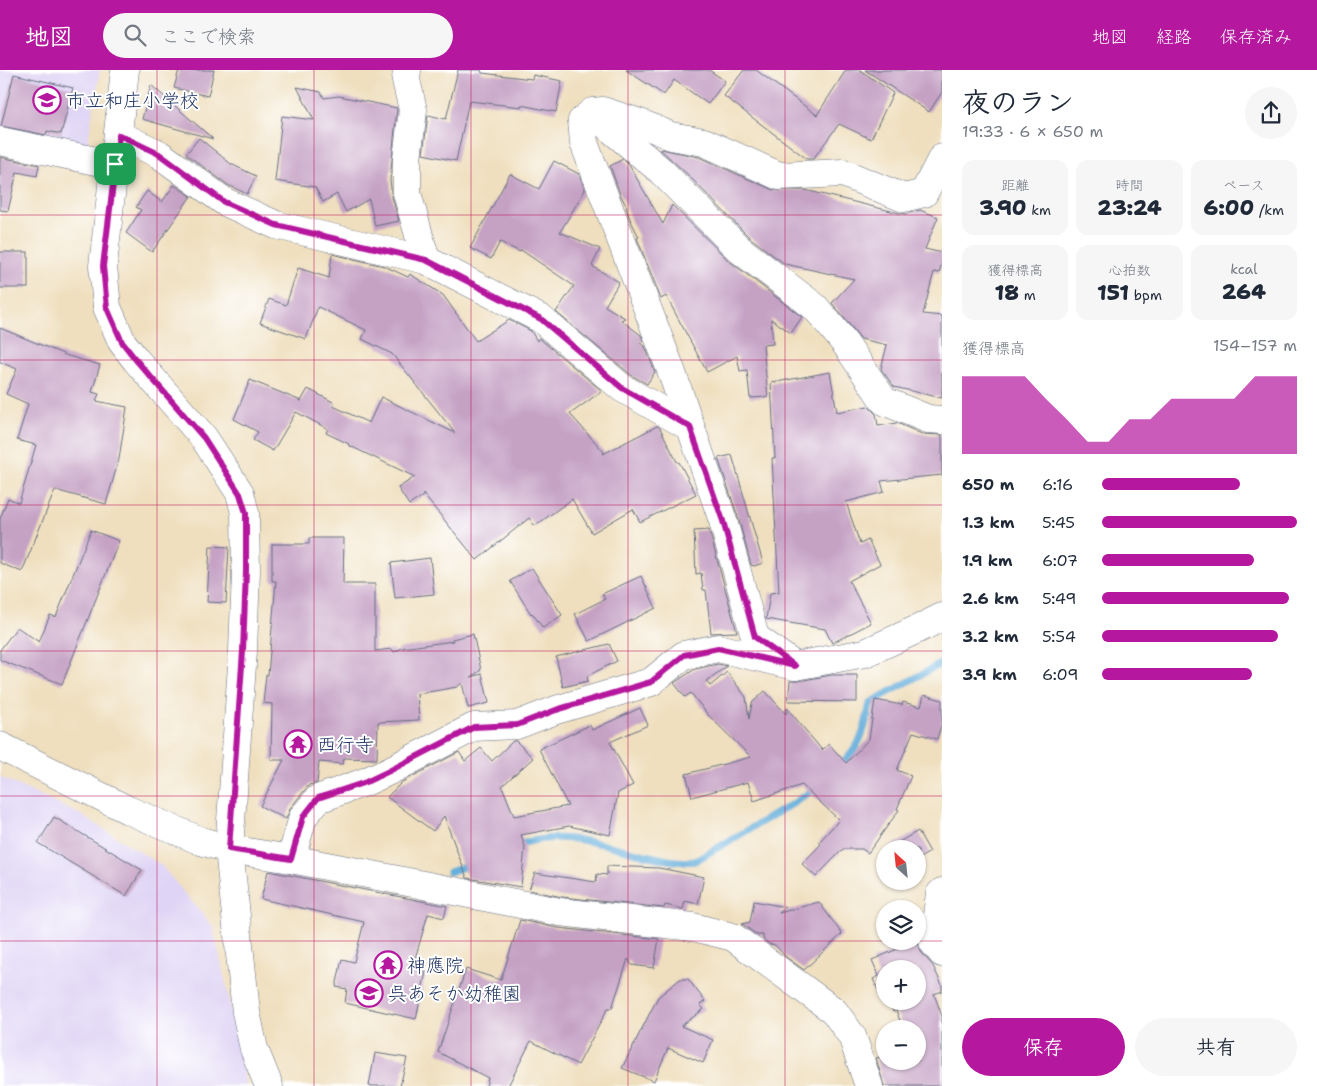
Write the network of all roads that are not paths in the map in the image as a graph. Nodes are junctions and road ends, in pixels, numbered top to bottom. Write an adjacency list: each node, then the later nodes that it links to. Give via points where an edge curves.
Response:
1 (125, 70): 4 (street)
2 (407, 70): 8 (street, via 413,110 407,158 407,193)
3 (592, 112): 6 (street, via 603,111 671,136 704,142 779,176 843,173 904,198 924,193); 9 (street, via 660,170 739,249 815,307 845,343 884,401 928,419); 10 (street, via 582,121 584,143)
4 (119, 135): 7 (street); 8 (street, via 159,154 224,202 276,225)
5 (0, 141): 7 (street)
6 (942, 158)
7 (115, 164): 14 (street, via 103,266 107,308 122,342 204,438 240,494 246,513 243,651)
8 (426, 260): 10 (street, via 541,319 622,388)
9 (942, 420)
10 (690, 427): 12 (street, via 723,521 755,637)
11 (942, 616): 12 (street, via 865,653)
12 (795, 666): 15 (street, via 718,648 684,655 651,682 517,725 474,727 366,782 318,798 303,817)
13 (0, 746): 14 (street, via 128,810 201,841)
14 (229, 849): 15 (street); 18 (street, via 246,1012 254,1049)
15 (291, 859): 19 (street, via 560,912 693,927 733,937 834,1011 852,1036)
16 (942, 892): 17 (street, via 934,942)
17 (942, 953)
18 (268, 1086)
19 (869, 1086)

